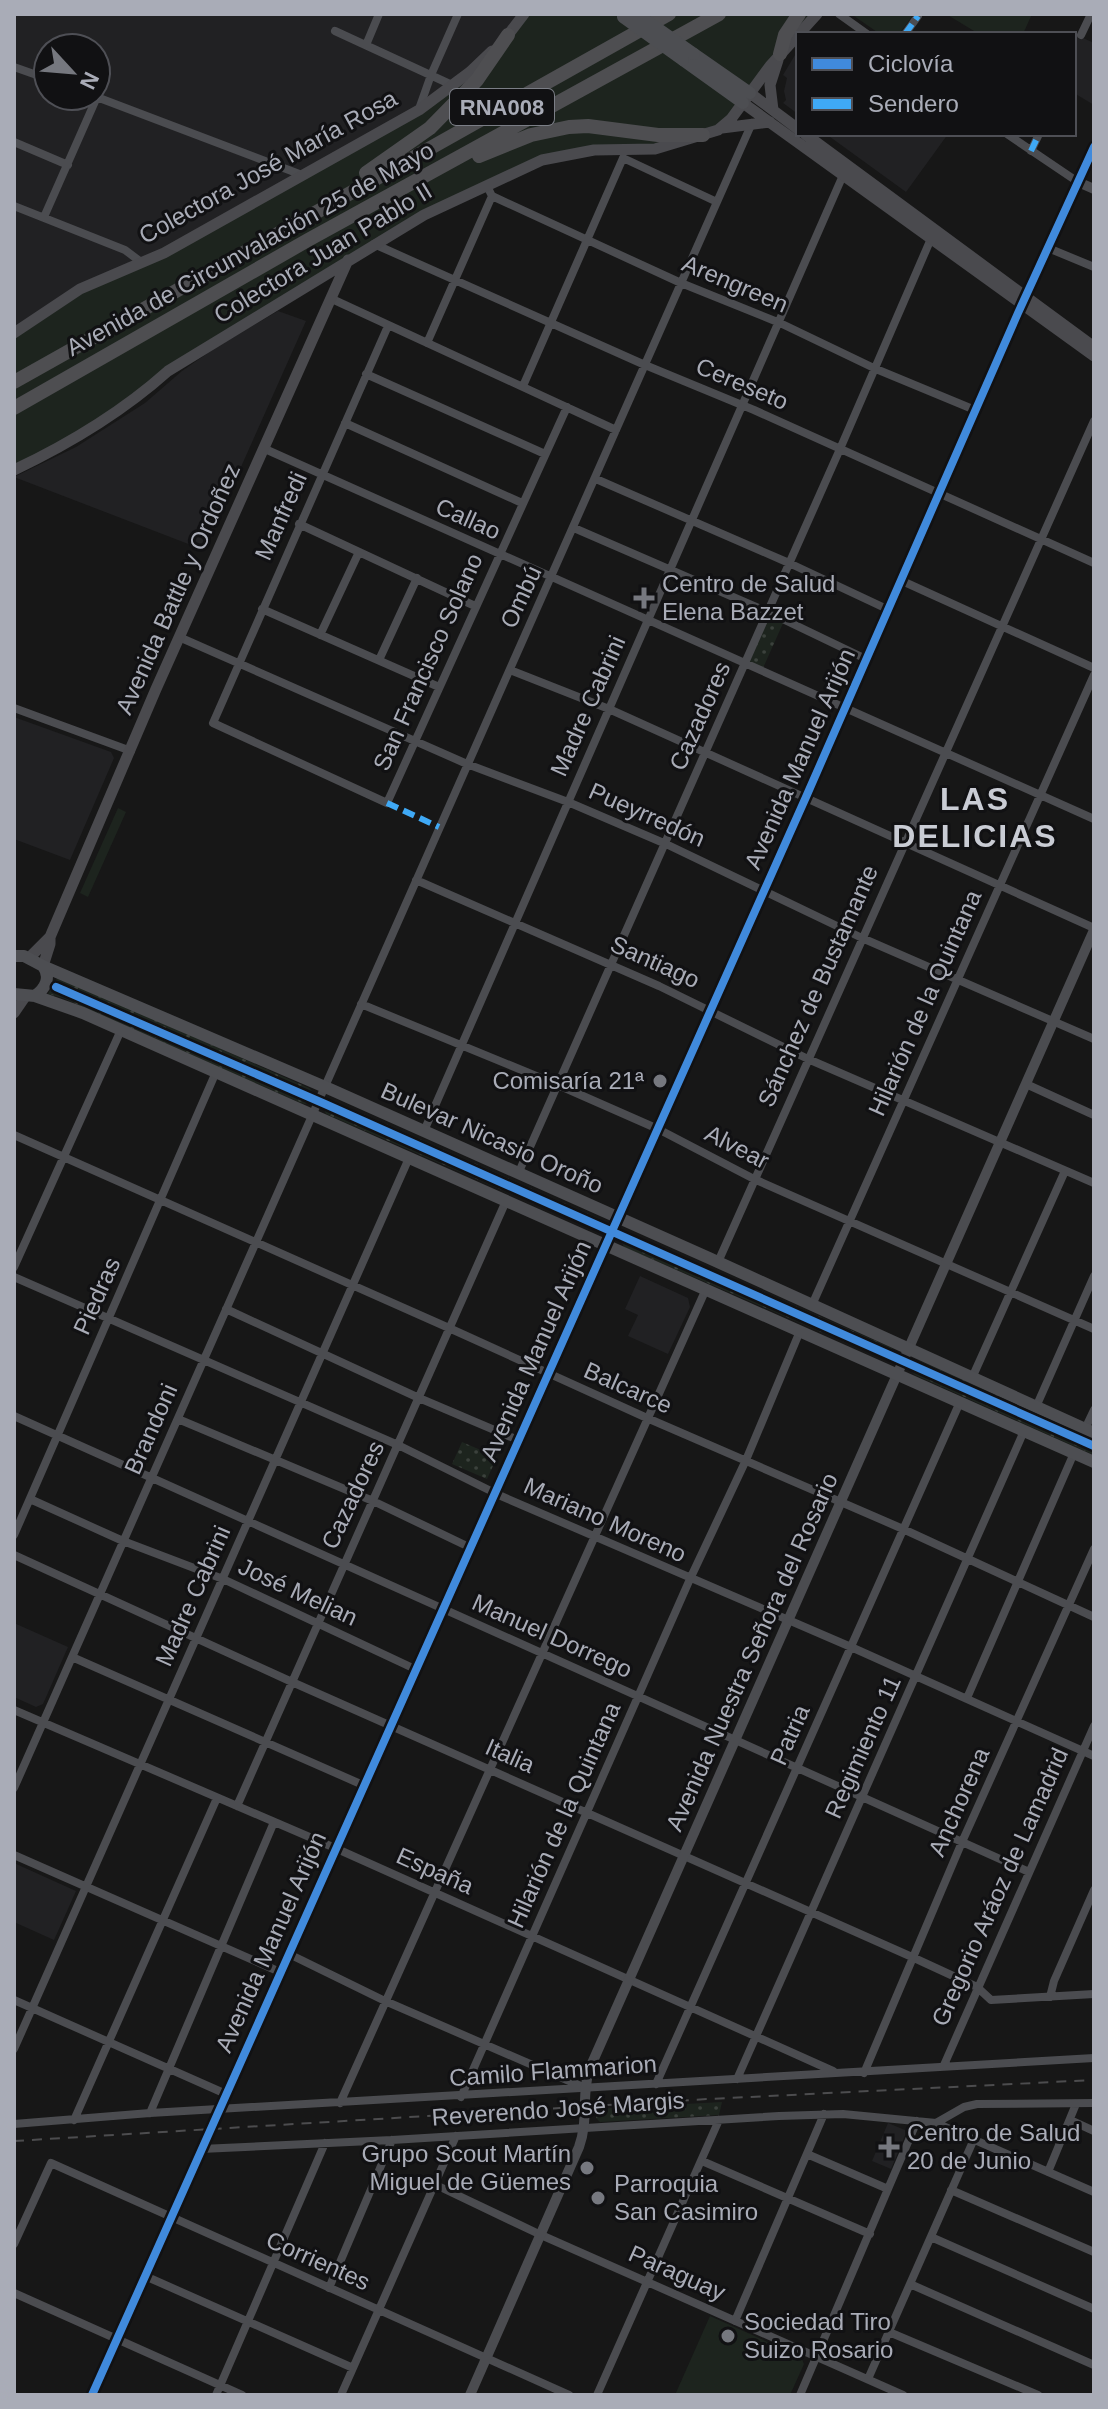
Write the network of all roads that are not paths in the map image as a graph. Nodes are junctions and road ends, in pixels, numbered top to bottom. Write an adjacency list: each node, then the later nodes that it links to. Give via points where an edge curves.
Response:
1 (379, 14): 18 (street)
2 (458, 14): 21 (street)
3 (524, 14): 15 (main road, Colectora José María Rosa)
4 (637, 14): 20 (main road, bridge)
5 (669, 14): 48 (highway, Avenida de Circunvalación 25 de Mayo / RNA008)
6 (719, 14): 47 (highway, Avenida de Circunvalación 25 de Mayo / RNA008)
7 (799, 14): 19 (highway)
8 (817, 14): 13 (main road)
9 (839, 14): 14 (street)
10 (1091, 15): 16 (street)
11 (621, 16): 20 (main road, bridge)
12 (335, 31): 18 (street)
13 (800, 32)
14 (864, 32)
15 (508, 35): 22 (main road, Colectora José María Rosa); 48 (highway, via 477,80 430,128)
16 (1081, 35)
17 (796, 37): 19 (main road)
18 (366, 45): 21 (street)
19 (780, 54): 23 (main road); 27 (main road, via 770,85)
20 (688, 57): 23 (main road)
21 (431, 75): 22 (street); 25 (street)
22 (452, 85): 25 (main road, Colectora José María Rosa)
23 (746, 98): 27 (main road); 30 (main road, via 731,119)
24 (112, 102): 43 (street)
25 (419, 110): 43 (main road, Colectora José María Rosa)
26 (90, 112): 40 (street)
27 (772, 116): 28 (main road, Colectora Juan Pablo II); 29 (main road); 31 (main road)
28 (752, 123): 30 (main road, Colectora Juan Pablo II); 49 (street, Ombú)
29 (796, 128)
30 (711, 132): 39 (main road, Colectora Juan Pablo II); 47 (highway, via 658,135 588,126 547,131 501,145)
31 (796, 133)
32 (800, 136): 41 (main road)
33 (807, 136): 41 (main road)
34 (1010, 136): 38 (street)
35 (1038, 136): 38 (street)
36 (14, 142): 40 (street)
37 (1094, 147): 42 (street, Avenida Manuel Arijón)
38 (1031, 151): 44 (street)
39 (622, 154): 46 (main road, Colectora Juan Pablo II, via 571,153 542,160); 49 (street); 53 (street)
40 (68, 165): 51 (street)
41 (846, 169): 52 (main road); 64 (street, Madre Cabrini)
42 (1089, 172): 44 (street, Avenida Manuel Arijón)
43 (302, 175): 57 (main road, Colectora José María Rosa)
44 (1078, 182): 45 (street); 55 (street, Avenida Manuel Arijón)
45 (1094, 189)
46 (490, 191): 53 (street, Arengreen); 54 (main road, Colectora Juan Pablo II, via 424,215); 59 (street)
47 (394, 192): 77 (highway, Avenida de Circunvalación 25 de Mayo / RNA008)
48 (335, 200): 73 (highway, Avenida de Circunvalación 25 de Mayo / RNA008)
49 (717, 202): 60 (street, Ombú)
50 (14, 206): 51 (street)
51 (44, 217): 57 (street, via 125,250)
52 (933, 233): 62 (main road); 71 (street, Cazadores)
53 (587, 240): 60 (street, Arengreen); 63 (street)
54 (373, 244): 56 (main road, Colectora Juan Pablo II); 59 (street, Cereseto)
55 (1048, 248): 58 (street); 62 (street, Avenida Manuel Arijón)
56 (348, 259): 61 (main road, Avenida Battle y Ordoñez); 85 (main road, Colectora Juan Pablo II, via 168,371 100,425)
57 (141, 262): 66 (main road, Colectora José María Rosa, via 80,289)
58 (1094, 267)
59 (454, 281): 63 (street, Cereseto); 67 (street)
60 (681, 283): 64 (street, Arengreen); 70 (street, Ombú)
61 (332, 299): 65 (street); 82 (main road, Avenida Battle y Ordoñez)
62 (1023, 300): 68 (main road); 69 (main road); 78 (street, Avenida Manuel Arijón)
63 (550, 323): 70 (street, Cereseto); 74 (street)
64 (780, 323): 71 (street, Arengreen); 75 (street, Madre Cabrini)
65 (388, 326): 67 (street); 72 (street, Manfredi)
66 (14, 333)
67 (427, 343): 74 (street)
68 (1094, 347)
69 (1094, 356)
70 (645, 365): 75 (street, Cereseto); 81 (street, Ombú)
71 (876, 369): 78 (street, Arengreen); 83 (street, Cazadores)
72 (366, 374): 80 (street, Manfredi); 84 (street)
73 (14, 382)
74 (523, 386): 76 (street)
75 (743, 406): 83 (street, Cereseto); 90 (street, Madre Cabrini)
76 (567, 407): 81 (street); 84 (street, San Francisco Solano)
77 (14, 408)
78 (975, 410): 88 (street, Avenida Manuel Arijón)
79 (1094, 421): 93 (street, Sánchez de Bustamante)
80 (345, 423): 86 (street, Manfredi); 89 (street)
81 (616, 430): 87 (street, Ombú)
82 (265, 449): 86 (street, Callao); 109 (main road, Avenida Battle y Ordoñez)
83 (840, 449): 88 (street, Cereseto); 96 (street, Cazadores)
84 (545, 454): 89 (street, San Francisco Solano)
85 (14, 470)
86 (321, 475): 91 (street, Manfredi); 95 (street, Callao)
87 (596, 479): 90 (street); 92 (street, Ombú)
88 (938, 494): 93 (street, Cereseto); 101 (street, Avenida Manuel Arijón)
89 (522, 503): 95 (street, San Francisco Solano)
90 (692, 520): 96 (street); 98 (street, Madre Cabrini)
91 (299, 524): 94 (street); 103 (street, Manfredi)
92 (574, 528): 98 (street); 100 (street, Ombú)
93 (1041, 540): 97 (street, Cereseto); 107 (street, Sánchez de Bustamante)
94 (359, 552): 99 (street); 108 (street)
95 (499, 554): 100 (street, Callao); 102 (street, San Francisco Solano)
96 (789, 563): 104 (street); 105 (street, Cazadores)
97 (1094, 563)
98 (670, 569): 105 (street); 106 (street, Madre Cabrini)
99 (417, 578): 102 (street); 111 (street)
100 (552, 579): 106 (street, Callao); 115 (street, Ombú)
101 (900, 580): 104 (street, Avenida Manuel Arijón); 107 (street)
102 (475, 606): 117 (street, San Francisco Solano)
103 (262, 609): 108 (street); 112 (street, Manfredi)
104 (887, 609): 110 (street, Avenida Manuel Arijón)
105 (768, 612): 110 (street); 113 (street, Cazadores)
106 (648, 619): 113 (street, Callao); 120 (street, Madre Cabrini)
107 (1002, 626): 114 (street); 123 (street, Sánchez de Bustamante)
108 (320, 635): 111 (street)
109 (179, 637): 112 (street, Pueyrredón); 122 (main road, Avenida Battle y Ordoñez)
110 (866, 659): 119 (street, Avenida Manuel Arijón)
111 (379, 660): 117 (street)
112 (238, 662): 121 (street, Pueyrredón); 129 (street, Manfredi, via 213,723)
113 (745, 663): 119 (street, Callao); 124 (street, Cazadores)
114 (1094, 668)
115 (510, 670): 120 (street); 125 (street, Ombú)
116 (1094, 675): 126 (street, Hilarión de la Quintana)
117 (439, 687): 121 (street, San Francisco Solano)
118 (14, 708): 122 (street)
119 (845, 708): 123 (street, Callao); 127 (street, Avenida Manuel Arijón)
120 (609, 709): 124 (street); 128 (street, Madre Cabrini)
121 (415, 740): 125 (street, Pueyrredón); 129 (street, San Francisco Solano)
122 (131, 751): 138 (main road, Avenida Battle y Ordoñez)
123 (945, 753): 126 (street, Callao); 131 (street, Sánchez de Bustamante)
124 (705, 754): 127 (street); 132 (street, Cazadores)
125 (467, 764): 128 (street, Pueyrredón); 133 (street, Ombú)
126 (1040, 795): 130 (street, Callao); 134 (street, Hilarión de la Quintana)
127 (806, 797): 131 (street); 135 (street, Avenida Manuel Arijón)
128 (568, 802): 132 (street, Pueyrredón); 136 (street, Madre Cabrini)
129 (387, 803)
130 (1094, 819)
131 (905, 843): 134 (street); 139 (street, Sánchez de Bustamante)
132 (666, 844): 135 (street, Pueyrredón); 141 (street, Cazadores)
133 (416, 880): 136 (street, Santiago); 145 (street, Ombú)
134 (1000, 885): 137 (street); 143 (street, Hilarión de la Quintana)
135 (763, 891): 139 (street, Pueyrredón); 146 (street, Avenida Manuel Arijón)
136 (514, 923): 141 (street, Santiago); 151 (street, Madre Cabrini)
137 (1094, 929): 148 (street, Avenida Nuestra Señora del Rosario)
138 (50, 937): 140 (main road, Avenida Battle y Ordoñez); 142 (main road, Avenida Battle y Ordoñez)
139 (862, 938): 143 (street, Pueyrredón); 152 (street, Sánchez de Bustamante)
140 (19, 956): 142 (main road, Bulevar Nicasio Oroño)
141 (612, 965): 146 (street, Santiago); 155 (street, Cazadores)
142 (44, 966): 144 (main road, via 46,985); 156 (main road, Bulevar Nicasio Oroño)
143 (957, 981): 148 (street, Pueyrredón); 157 (street, Hilarión de la Quintana)
144 (25, 996): 147 (main road); 149 (main road)
145 (361, 1004): 151 (street, Alvear); 156 (street, Ombú)
146 (711, 1010): 152 (street, Santiago); 160 (street, Avenida Manuel Arijón)
147 (14, 1013)
148 (1053, 1022): 150 (street, Pueyrredón); 154 (street, Avenida Nuestra Señora del Rosario)
149 (121, 1030): 153 (main road); 164 (street)
150 (1094, 1039)
151 (461, 1044): 155 (street, Alvear); 161 (street, Madre Cabrini)
152 (808, 1059): 157 (street, Santiago); 168 (street, Sánchez de Bustamante)
153 (216, 1072): 158 (main road); 170 (street, Piedras)
154 (1026, 1084): 159 (street); 163 (street, Avenida Nuestra Señora del Rosario)
155 (558, 1085): 160 (street, Alvear); 167 (street, Cazadores)
156 (324, 1087): 158 (street, Brandoni); 161 (main road, Bulevar Nicasio Oroño)
157 (903, 1101): 163 (street, Santiago); 173 (street, Hilarión de la Quintana)
158 (312, 1115): 165 (main road); 174 (street, Brandoni)
159 (1094, 1115)
160 (658, 1129): 168 (street, Alvear); 172 (street, Avenida Manuel Arijón)
161 (424, 1131): 167 (main road, Bulevar Nicasio Oroño)
162 (14, 1135): 164 (street, Balcarce)
163 (1000, 1143): 166 (street, Santiago); 177 (street, Avenida Nuestra Señora del Rosario)
164 (63, 1157): 170 (street, Balcarce); 178 (street)
165 (409, 1158): 171 (main road); 181 (street, Madre Cabrini)
166 (1065, 1171): 169 (street, Santiago); 183 (street)
167 (518, 1174): 172 (main road, Bulevar Nicasio Oroño)
168 (754, 1179): 173 (street, Alvear); 176 (street, Sánchez de Bustamante)
169 (1094, 1183)
170 (161, 1200): 174 (street, Balcarce); 186 (street, Piedras)
171 (506, 1201): 175 (main road); 188 (street, Cazadores)
172 (618, 1219): 175 (street, Avenida Manuel Arijón); 176 (main road, Bulevar Nicasio Oroño)
173 (849, 1221): 177 (street, Alvear); 184 (street, Hilarión de la Quintana)
174 (255, 1243): 181 (street, Balcarce); 185 (street, Brandoni)
175 (606, 1244): 182 (main road); 194 (street, Avenida Manuel Arijón)
176 (718, 1262): 184 (main road, Bulevar Nicasio Oroño)
177 (946, 1264): 183 (street, Alvear); 191 (street, Avenida Nuestra Señora del Rosario)
178 (14, 1267)
179 (1094, 1276): 187 (street)
180 (14, 1277): 186 (street, Mariano Moreno)
181 (353, 1287): 188 (street, Balcarce); 192 (street, Madre Cabrini)
182 (706, 1289): 190 (main road); 203 (street)
183 (1011, 1292): 187 (street, Alvear); 196 (street)
184 (812, 1305): 191 (main road, Bulevar Nicasio Oroño)
185 (226, 1309): 192 (street); 193 (street, Brandoni)
186 (109, 1320): 193 (street, Mariano Moreno); 207 (street, Piedras)
187 (1074, 1320): 189 (street, Alvear); 200 (street)
188 (449, 1328): 194 (street, Balcarce); 197 (street, Cazadores)
189 (1094, 1329)
190 (800, 1331): 195 (main road); 212 (street, Hilarión de la Quintana)
191 (909, 1348): 195 (street, Avenida Nuestra Señora del Rosario); 196 (main road, Bulevar Nicasio Oroño)
192 (323, 1354): 197 (street); 199 (street, Madre Cabrini)
193 (203, 1362): 199 (street, Mariano Moreno); 204 (street, Brandoni)
194 (547, 1374): 203 (street, Balcarce); 208 (street, Avenida Manuel Arijón)
195 (897, 1375): 198 (main road); 218 (street, Avenida Nuestra Señora del Rosario)
196 (972, 1378): 200 (main road, Bulevar Nicasio Oroño)
197 (419, 1398): 208 (street); 209 (street, Cazadores)
198 (960, 1402): 205 (main road); 220 (street, Patria)
199 (301, 1403): 209 (street, Mariano Moreno); 211 (street, Madre Cabrini)
200 (1036, 1407): 206 (main road, Bulevar Nicasio Oroño)
201 (1094, 1410): 206 (street)
202 (14, 1416): 207 (street, Manuel Dorrego)
203 (647, 1418): 212 (street, Balcarce); 222 (street)
204 (178, 1419): 211 (street); 214 (street, Brandoni)
205 (1024, 1431): 210 (main road); 227 (street, Regimiento 11)
206 (1090, 1431)
207 (58, 1436): 214 (street, Manuel Dorrego); 216 (street, Piedras)
208 (518, 1440): 215 (street, Avenida Manuel Arijón)
209 (398, 1445): 215 (street, Mariano Moreno); 217 (street, Cazadores)
210 (1074, 1453): 213 (main road); 231 (street)
211 (276, 1459): 217 (street); 219 (street, Madre Cabrini)
212 (746, 1460): 218 (street, Balcarce); 230 (street, Hilarión de la Quintana)
213 (1094, 1462)
214 (151, 1478): 219 (street, Manuel Dorrego); 223 (street, Brandoni)
215 (494, 1493): 222 (street, Mariano Moreno); 224 (street, Avenida Manuel Arijón)
216 (30, 1499): 221 (street, Piedras); 223 (street, José Melian)
217 (373, 1501): 224 (street); 228 (street, Cazadores)
218 (841, 1502): 220 (street, Balcarce); 236 (street, Avenida Nuestra Señora del Rosario)
219 (248, 1522): 228 (street, Manuel Dorrego); 229 (street, Madre Cabrini)
220 (903, 1529): 227 (street, Balcarce); 239 (street, Patria)
221 (14, 1535)
222 (594, 1537): 230 (street, Mariano Moreno); 240 (street)
223 (123, 1541): 229 (street, José Melian); 232 (street, Brandoni)
224 (469, 1547): 234 (street, Avenida Manuel Arijón)
225 (1094, 1549): 233 (street, Anchorena)
226 (14, 1555): 232 (street, Italia)
227 (968, 1558): 231 (street, Balcarce); 243 (street, Regimiento 11)
228 (344, 1564): 234 (street, Manuel Dorrego); 237 (street, Cazadores)
229 (223, 1579): 237 (street, José Melian); 238 (street, Madre Cabrini)
230 (690, 1579): 236 (street, Mariano Moreno); 245 (street, Hilarión de la Quintana)
231 (1018, 1582): 233 (street, Balcarce); 246 (street)
232 (100, 1594): 238 (street, Italia); 241 (street, Brandoni)
233 (1069, 1604): 235 (street, Balcarce); 250 (street, Anchorena)
234 (441, 1609): 240 (street, Manuel Dorrego); 242 (street, Avenida Manuel Arijón)
235 (1094, 1617)
236 (789, 1620): 239 (street, Mariano Moreno); 253 (street, Avenida Nuestra Señora del Rosario)
237 (318, 1624): 242 (street, José Melian); 244 (street, Cazadores)
238 (196, 1639): 244 (street, Italia); 247 (street, Madre Cabrini)
239 (851, 1647): 243 (street, Mariano Moreno); 259 (street, Patria)
240 (541, 1653): 245 (street, Manuel Dorrego); 258 (street)
241 (72, 1657): 247 (street); 249 (street, Brandoni)
242 (415, 1669): 251 (street, Avenida Manuel Arijón)
243 (916, 1676): 246 (street, Mariano Moreno); 262 (street, Regimiento 11)
244 (292, 1682): 251 (street, Italia); 254 (street, Cazadores)
245 (638, 1697): 253 (street, Manuel Dorrego); 265 (street, Hilarión de la Quintana)
246 (967, 1698): 250 (street, Mariano Moreno)
247 (169, 1701): 254 (street); 257 (street, Madre Cabrini)
248 (14, 1710): 249 (street, España)
249 (43, 1722): 257 (street, España); 261 (street, Brandoni)
250 (1017, 1722): 255 (street, Mariano Moreno); 267 (street, Anchorena)
251 (390, 1724): 258 (street, Italia); 260 (street, Avenida Manuel Arijón)
252 (1094, 1726): 255 (street, Gregorio Aráoz de Lamadrid)
253 (735, 1740): 259 (street, Manuel Dorrego); 270 (street, Avenida Nuestra Señora del Rosario)
254 (265, 1741): 260 (street); 264 (street, Cazadores)
255 (1083, 1751): 256 (street, Mariano Moreno); 271 (street, Gregorio Aráoz de Lamadrid)
256 (1094, 1756)
257 (140, 1764): 263 (street, España); 273 (street, Madre Cabrini)
258 (490, 1769): 265 (street, Italia); 275 (street)
259 (798, 1769): 262 (street, Manuel Dorrego); 272 (street, Patria)
260 (363, 1785): 268 (street, Avenida Manuel Arijón)
261 (14, 1788)
262 (862, 1797): 267 (street, Manuel Dorrego); 276 (street, Regimiento 11)
263 (217, 1798): 264 (street, España); 277 (street)
264 (237, 1806): 266 (street, España)
265 (587, 1812): 270 (street, Italia); 278 (street, Hilarión de la Quintana)
266 (274, 1822): 268 (street, España); 279 (street)
267 (962, 1842): 271 (street, Manuel Dorrego); 281 (street, Anchorena)
268 (335, 1848): 275 (street, España); 280 (street, Avenida Manuel Arijón)
269 (14, 1855): 273 (street)
270 (684, 1856): 272 (street, Italia); 283 (street, Avenida Nuestra Señora del Rosario)
271 (1029, 1872): 284 (street, Gregorio Aráoz de Lamadrid)
272 (747, 1884): 276 (street, Italia); 289 (street, Patria)
273 (86, 1886): 277 (street); 290 (street, Madre Cabrini)
274 (1094, 1890): 286 (street)
275 (434, 1893): 278 (street, España); 288 (street)
276 (811, 1912): 281 (street, Italia); 291 (street, Regimiento 11)
277 (163, 1920): 279 (street); 292 (street)
278 (532, 1937): 283 (street, España); 293 (street, Hilarión de la Quintana)
279 (221, 1946): 282 (street); 297 (street)
280 (289, 1954): 282 (street, Avenida Manuel Arijón); 288 (street)
281 (912, 1957): 284 (street, Italia); 299 (street, Anchorena)
282 (280, 1972): 303 (street, Avenida Manuel Arijón)
283 (629, 1980): 289 (street, España); 302 (street, Avenida Nuestra Señora del Rosario)
284 (977, 1987): 286 (street, Italia, via 991,2000); 296 (street, Gregorio Aráoz de Lamadrid)
285 (1094, 1994): 286 (street)
286 (1050, 1997)
287 (14, 2000): 290 (street)
288 (385, 2001): 293 (street); 305 (street)
289 (691, 2007): 291 (street, España); 301 (street, Patria)
290 (32, 2008): 292 (street); 294 (street, Madre Cabrini)
291 (756, 2037): 298 (street, España); 300 (street, Regimiento 11)
292 (109, 2042): 297 (street); 311 (street)
293 (484, 2044): 302 (street); 304 (street, Hilarión de la Quintana)
294 (14, 2049)
295 (1094, 2058): 296 (street, Camilo Flammarion)
296 (944, 2065): 299 (street, Camilo Flammarion)
297 (169, 2069): 303 (street); 309 (street)
298 (838, 2073): 299 (street, Camilo Flammarion); 300 (street, Camilo Flammarion)
299 (864, 2073)
300 (737, 2079): 301 (street, Camilo Flammarion)
301 (656, 2084): 302 (street, Camilo Flammarion)
302 (584, 2088): 304 (street, Camilo Flammarion); 317 (street, Avenida Nuestra Señora del Rosario)
303 (226, 2094): 308 (street, Avenida Manuel Arijón)
304 (461, 2097): 305 (street, Camilo Flammarion)
305 (340, 2103): 308 (street, Camilo Flammarion)
306 (1094, 2103): 307 (street)
307 (1076, 2104): 313 (street); 315 (street, via 977,2104)
308 (218, 2111): 309 (street, Camilo Flammarion); 323 (street, Avenida Manuel Arijón)
309 (150, 2113): 311 (street, Camilo Flammarion)
310 (824, 2114): 312 (street, Reverendo José Margis); 314 (street, Reverendo José Margis); 324 (street)
311 (74, 2120): 316 (street, Camilo Flammarion)
312 (719, 2120): 317 (street, Reverendo José Margis); 325 (street)
313 (1070, 2120): 318 (street); 326 (street)
314 (917, 2121): 315 (street); 328 (street)
315 (936, 2123): 320 (street)
316 (14, 2124)
317 (586, 2127): 319 (street, Reverendo José Margis); 334 (street, Avenida Nuestra Señora del Rosario)
318 (1094, 2131)
319 (456, 2136): 321 (street, Reverendo José Margis); 327 (street)
320 (974, 2139): 326 (street); 329 (street)
321 (392, 2140): 322 (street, Reverendo José Margis); 342 (street)
322 (325, 2143): 323 (street, Reverendo José Margis); 338 (street)
323 (201, 2149): 332 (street, Avenida Manuel Arijón)
324 (807, 2154): 328 (street); 331 (street)
325 (702, 2161): 331 (street); 340 (street)
326 (1048, 2172): 330 (street)
327 (436, 2185): 334 (street, Paraguay); 345 (street)
328 (888, 2189): 333 (street)
329 (951, 2190): 335 (street); 337 (street)
330 (1094, 2192)
331 (788, 2199): 333 (street); 347 (street)
332 (171, 2217): 336 (street, Corrientes, via 51,2163); 338 (street, Corrientes); 339 (street, Avenida Manuel Arijón)
333 (870, 2234): 350 (street)
334 (541, 2235): 340 (street, Paraguay); 351 (street, Avenida Nuestra Señora del Rosario)
335 (931, 2237): 341 (street); 344 (street)
336 (14, 2244)
337 (1094, 2252)
338 (273, 2262): 342 (street, Corrientes); 346 (street)
339 (145, 2276): 346 (street); 349 (street, Avenida Manuel Arijón)
340 (648, 2282): 347 (street, Paraguay); 362 (street)
341 (910, 2284): 348 (street); 352 (street)
342 (329, 2288): 345 (street, Corrientes)
343 (14, 2293): 349 (street)
344 (1094, 2309)
345 (379, 2310): 351 (street, Corrientes); 353 (street)
346 (248, 2321): 353 (street); 355 (street)
347 (735, 2321): 350 (street, Paraguay)
348 (889, 2332): 354 (street); 365 (street)
349 (117, 2338): 355 (street); 356 (street, Avenida Manuel Arijón)
350 (817, 2357): 354 (street, Paraguay); 363 (street)
351 (487, 2358): 360 (street, Avenida Nuestra Señora del Rosario); 361 (street, Corrientes)
352 (1094, 2365)
353 (353, 2368): 359 (street)
354 (868, 2379): 364 (street, Paraguay)
355 (220, 2385): 357 (street); 358 (street)
356 (92, 2395)
357 (216, 2395)
358 (242, 2395)
359 (341, 2395)
360 (470, 2395)
361 (569, 2395)
362 (597, 2395)
363 (800, 2395)
364 (903, 2395)
365 (1038, 2395)

